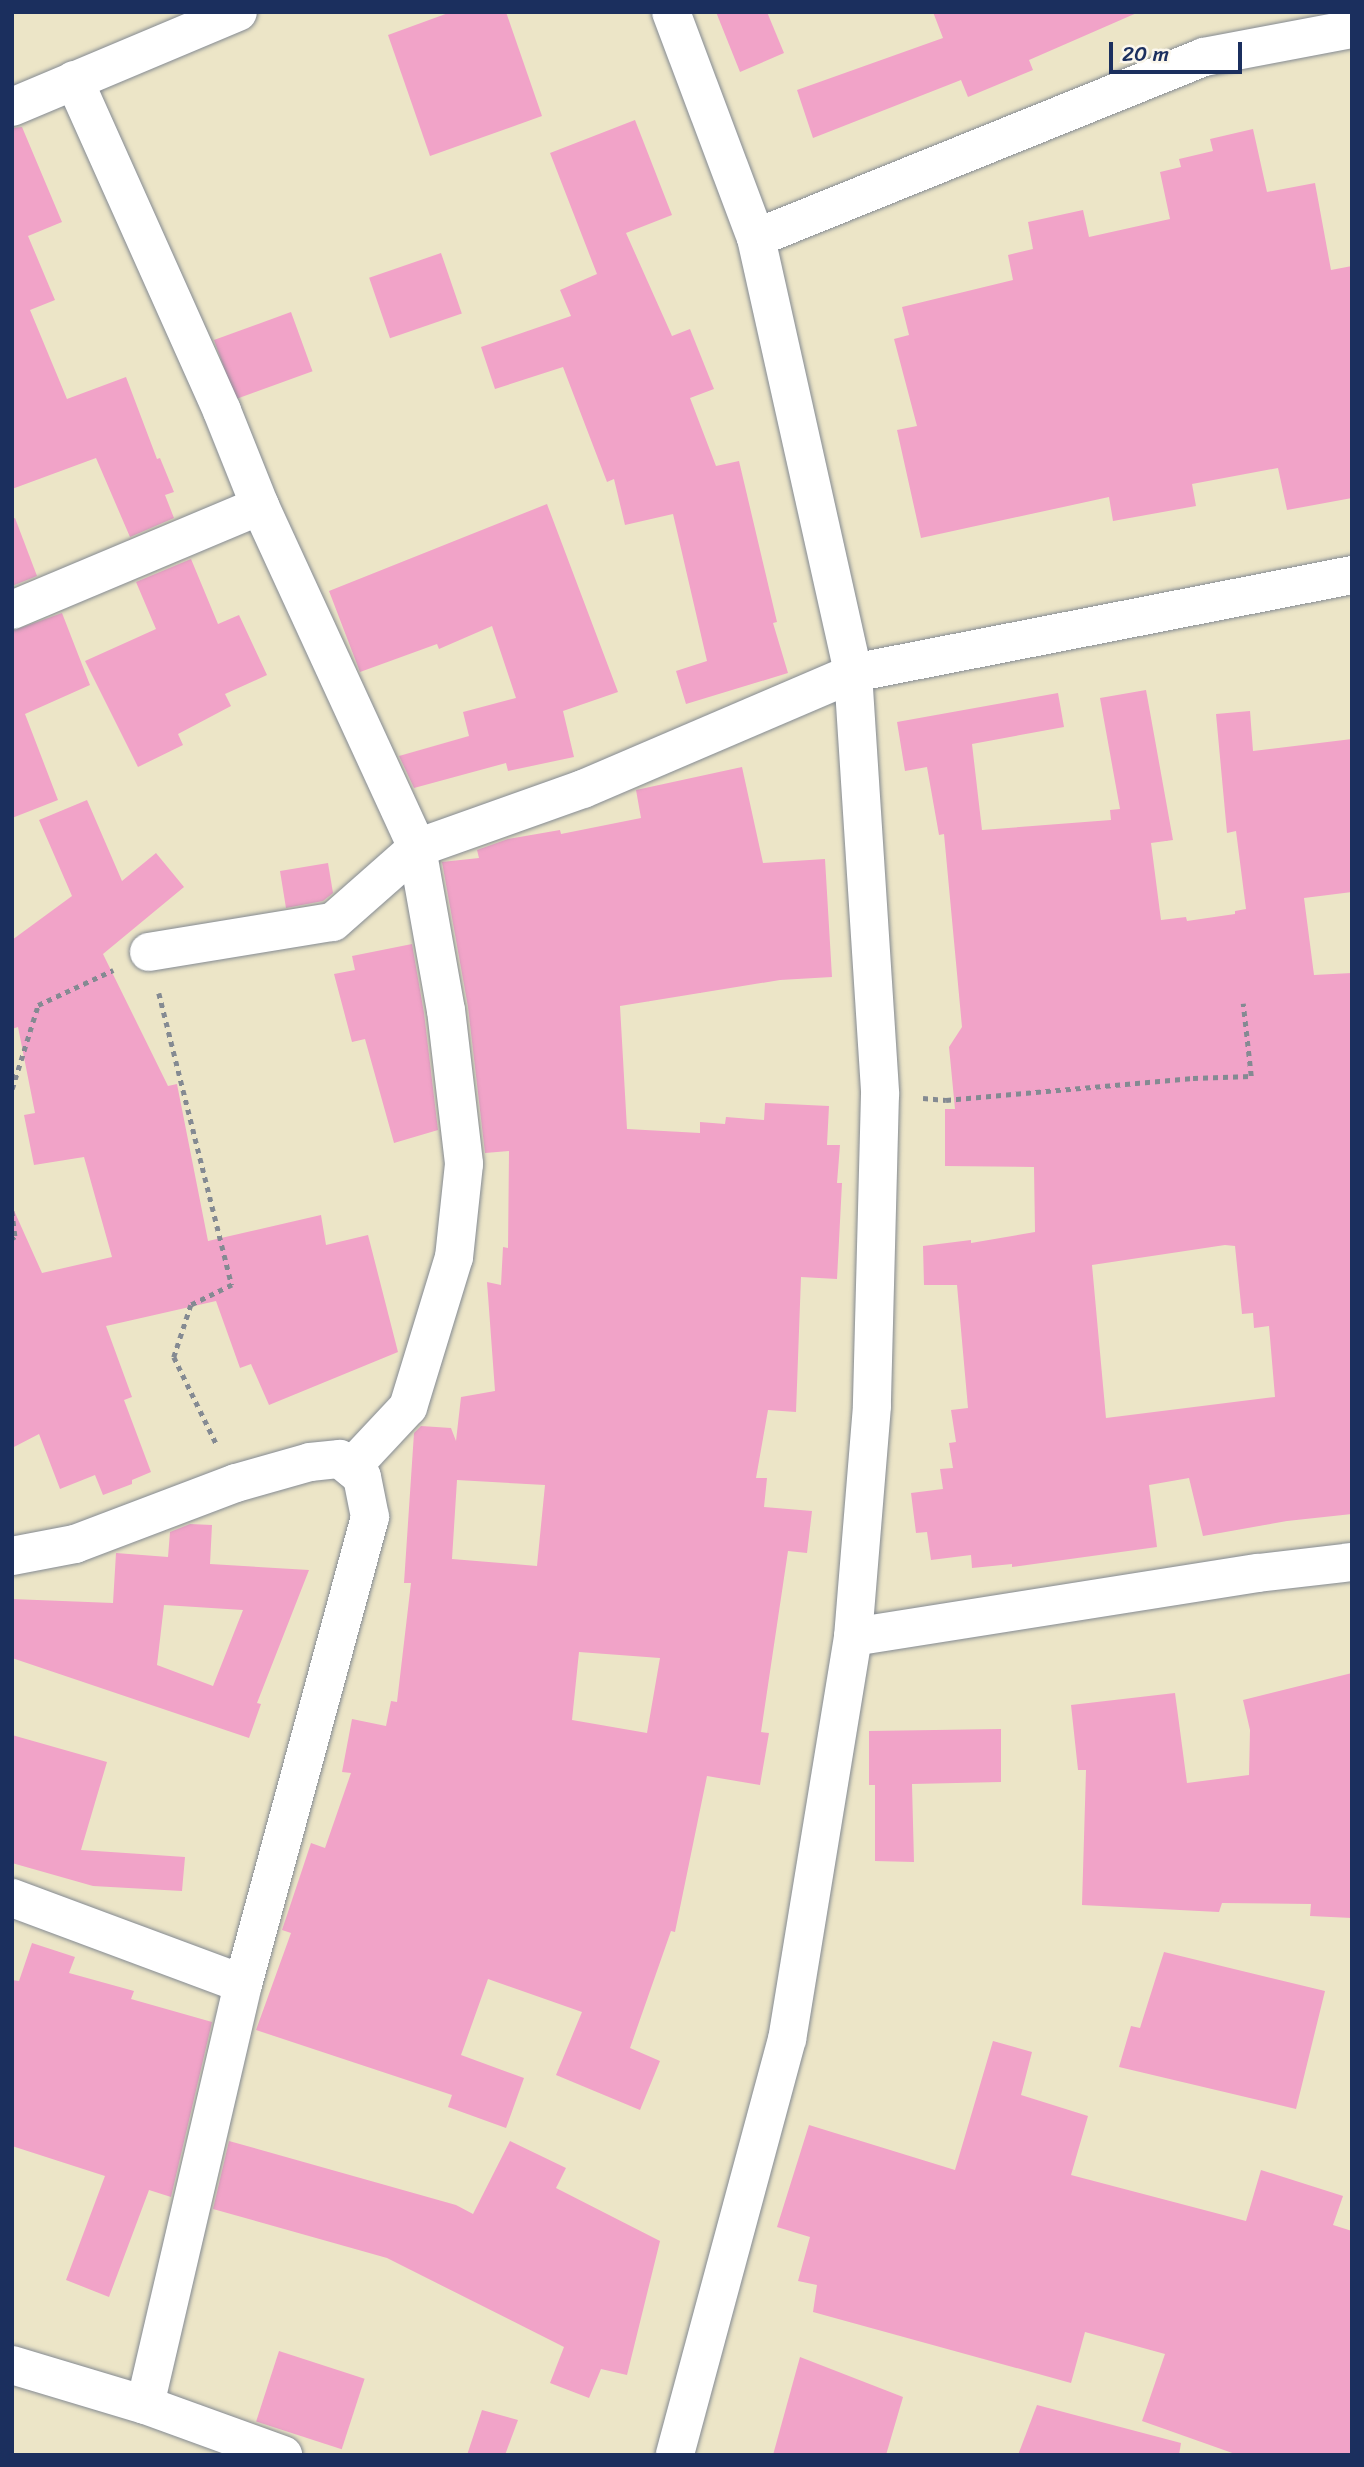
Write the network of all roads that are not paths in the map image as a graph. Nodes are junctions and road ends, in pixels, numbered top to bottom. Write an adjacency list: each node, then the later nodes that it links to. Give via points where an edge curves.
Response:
1 (238, 12): 4 (street)
2 (671, 12): 6 (street)
3 (1352, 29): 6 (street, via 1204,57)
4 (74, 80): 5 (street); 7 (street)
5 (12, 107)
6 (756, 238): 10 (street)
7 (260, 506): 9 (street); 11 (street)
8 (1352, 575): 10 (street)
9 (12, 610)
10 (853, 673): 11 (street, via 583,789); 16 (street, via 880,1094 872,1406)
11 (417, 848): 12 (street, via 333,922); 13 (street, via 446,1010 464,1164 460,1204 454,1257 408,1407)
12 (149, 952)
13 (351, 1468): 14 (street, via 340,1459 310,1462 236,1483 75,1544); 18 (street, via 362,1477 370,1517)
14 (12, 1556)
15 (1352, 1562): 16 (street)
16 (853, 1637): 22 (street, via 787,2039)
17 (12, 1898): 18 (street)
18 (243, 1984): 20 (street)
19 (12, 2365): 20 (street)
20 (145, 2405): 21 (street)
21 (283, 2455)
22 (675, 2455)

